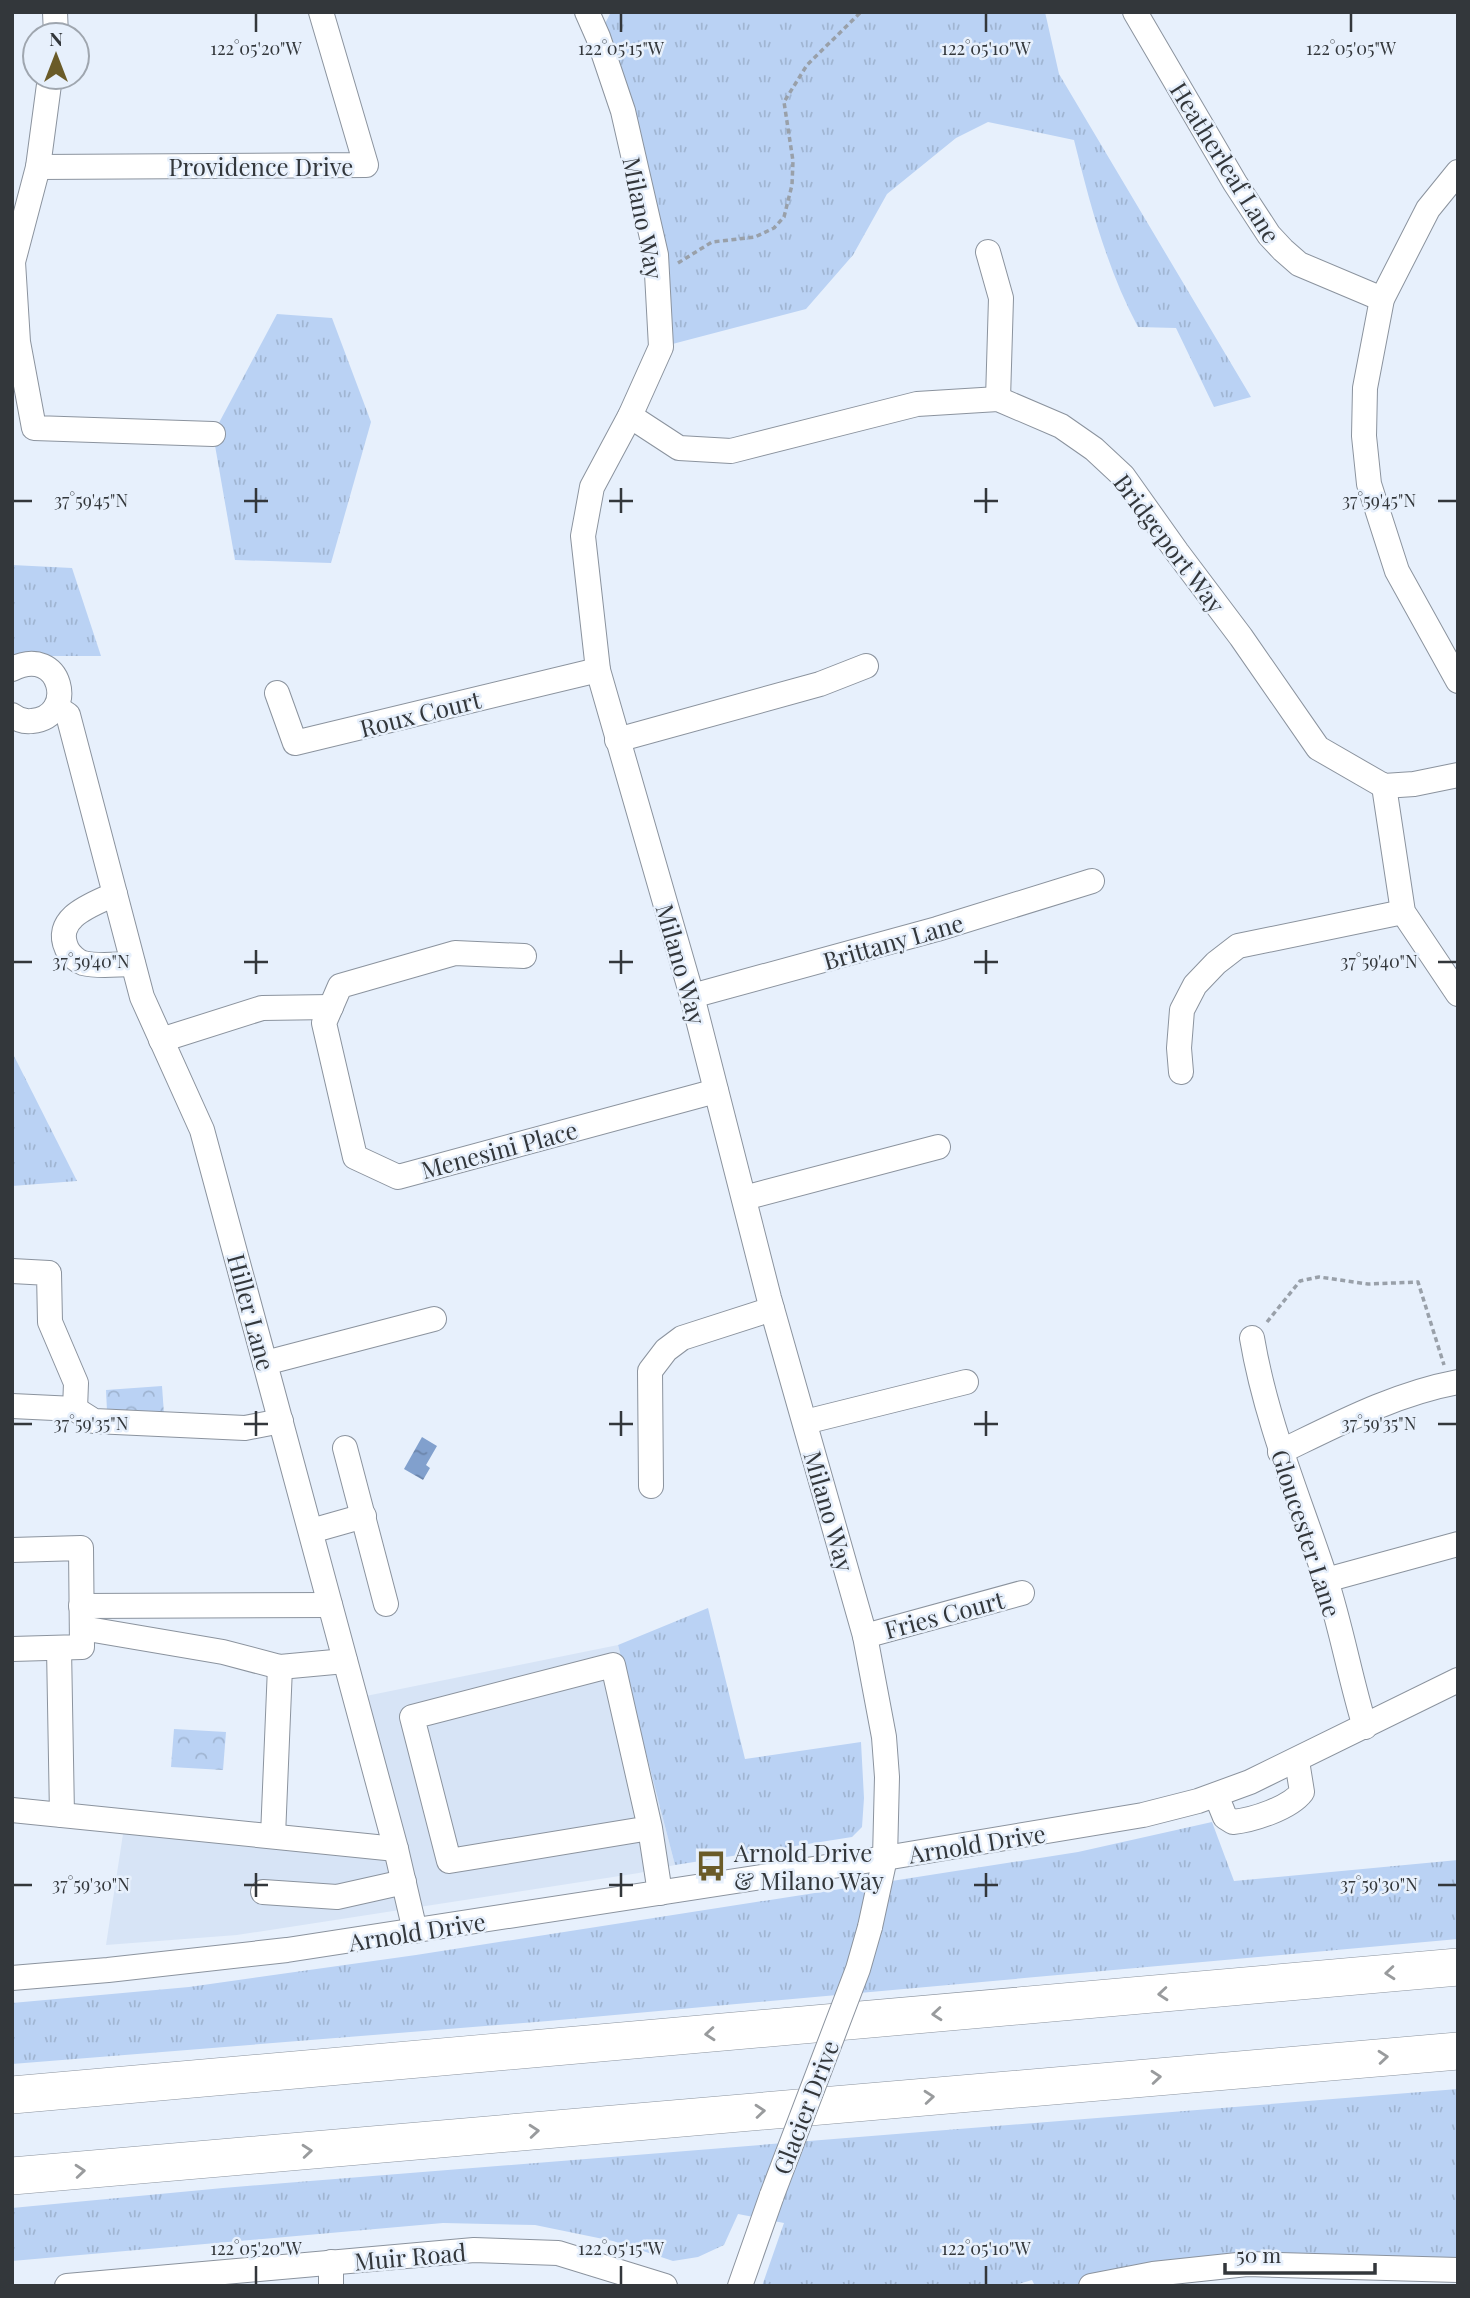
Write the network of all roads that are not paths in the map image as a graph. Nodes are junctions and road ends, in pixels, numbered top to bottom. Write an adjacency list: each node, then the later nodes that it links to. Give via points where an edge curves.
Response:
1 (321, 12): 5 (street, Providence Drive, via 366,165)
2 (587, 12): 10 (street, Milano Way, via 623,111 656,255 661,347)
3 (1135, 12): 8 (street, Heatherleaf Lane, via 1276,243 1298,264)
4 (48, 91): 5 (street)
5 (38, 167): 11 (street, via 13,262 18,342 34,428)
6 (1458, 172): 8 (street, via 1428,209)
7 (988, 252): 9 (street, via 1002,299)
8 (1382, 299): 15 (street, via 1365,388 1368,484 1397,571)
9 (998, 399): 10 (street, Bridgeport Way, via 916,404 731,451 679,448); 21 (street, Bridgeport Way, via 1061,426 1123,475 1318,748)
10 (630, 416): 14 (street, Milano Way, via 592,486 583,536)
11 (214, 434)
12 (866, 666): 19 (street, via 820,684)
13 (12, 670): 17 (street, Hiller Lane, via 34,663 54,674 60,696)
14 (598, 670): 16 (street, Roux Court, via 295,743); 19 (street, Milano Way)
15 (1456, 674)
16 (277, 693)
17 (56, 707): 18 (street, via 38,721); 23 (street, Hiller Lane, via 68,715)
18 (12, 715)
19 (617, 740): 28 (street, Milano Way)
20 (1458, 775): 21 (street)
21 (1384, 786): 24 (street)
22 (1092, 881): 28 (street, Brittany Lane)
23 (115, 894): 26 (street, Hiller Lane); 26 (street, via 69,920 66,946 81,963)
24 (1403, 912): 27 (street); 31 (street, via 1238,946 1195,985 1182,1010)
25 (524, 956): 29 (street, via 455,953 340,986)
26 (133, 964): 30 (street, Hiller Lane)
27 (1458, 994)
28 (692, 996): 32 (street, Milano Way)
29 (331, 1007): 30 (street, via 262,1008); 32 (street, Menesini Place, via 324,1023 355,1157 398,1177)
30 (161, 1040): 39 (street, Hiller Lane, via 202,1130)
31 (1181, 1072)
32 (716, 1091): 34 (street, Milano Way)
33 (938, 1147): 34 (street)
34 (744, 1198): 36 (street, Milano Way)
35 (12, 1271): 43 (street, via 49,1273 50,1322 76,1383)
36 (772, 1310): 45 (street, Milano Way); 48 (street, via 682,1338 650,1371)
37 (434, 1319): 39 (street)
38 (1252, 1338): 47 (street, Gloucester Lane)
39 (265, 1363): 44 (street, Hiller Lane)
40 (966, 1382): 45 (street)
41 (1454, 1382): 47 (street, via 1372,1408)
42 (12, 1406): 43 (street)
43 (75, 1409): 44 (street, via 94,1421 244,1428)
44 (281, 1422): 50 (street, Hiller Lane)
45 (804, 1422): 58 (street, Milano Way)
46 (345, 1448): 49 (street)
47 (1280, 1452): 53 (street, Gloucester Lane)
48 (651, 1486)
49 (364, 1517): 50 (street); 55 (street)
50 (310, 1531): 56 (street, Hiller Lane)
51 (1458, 1544): 53 (street)
52 (12, 1550): 57 (street, via 81,1548)
53 (1326, 1580): 64 (street, Gloucester Lane)
54 (1022, 1593): 58 (street, Fries Court)
55 (386, 1604)
56 (330, 1605): 57 (street); 61 (street, Hiller Lane)
57 (82, 1617): 59 (street, via 82,1647); 62 (street)
58 (865, 1636): 72 (street, Milano Way, via 885,1751)
59 (59, 1648): 60 (street); 68 (street)
60 (12, 1649)
61 (345, 1661): 62 (street); 71 (street, Hiller Lane)
62 (280, 1667): 70 (street)
63 (1458, 1680): 64 (street, Arnold Drive)
64 (1365, 1727): 65 (street, Arnold Drive)
65 (1297, 1761): 66 (street, Arnold Drive); 66 (street, via 1302,1792 1272,1812 1233,1822 1226,1818)
66 (1216, 1795): 72 (street, Arnold Drive, via 1143,1815)
67 (12, 1810): 68 (street)
68 (61, 1815): 70 (street)
69 (650, 1828): 69 (street, via 449,1861 412,1717 613,1665); 75 (street)
70 (273, 1836): 71 (street)
71 (397, 1849): 73 (street, Hiller Lane)
72 (885, 1858): 75 (street, Arnold Drive); 76 (street, Milano Way)
73 (404, 1882): 74 (street, via 337,1897); 77 (street, Hiller Lane)
74 (263, 1892)
75 (660, 1893): 77 (street, Arnold Drive)
76 (870, 1927): 88 (street, Glacier Drive, bridge)
77 (415, 1931): 79 (street, Arnold Drive, via 233,1957)
78 (1458, 1967): 81 (highway, one-way to 81)
79 (12, 1978)
80 (1458, 2051): 82 (highway, one-way to 80)
81 (12, 2095)
82 (12, 2176)
83 (1458, 2270): 85 (street)
84 (331, 2274): 86 (street, Muir Road); 87 (street, Muir Road, via 474,2250 514,2250 558,2253)
85 (1246, 2275): 89 (street, via 1153,2274)
86 (67, 2286)
87 (665, 2286)
88 (740, 2286)
89 (1092, 2286)

